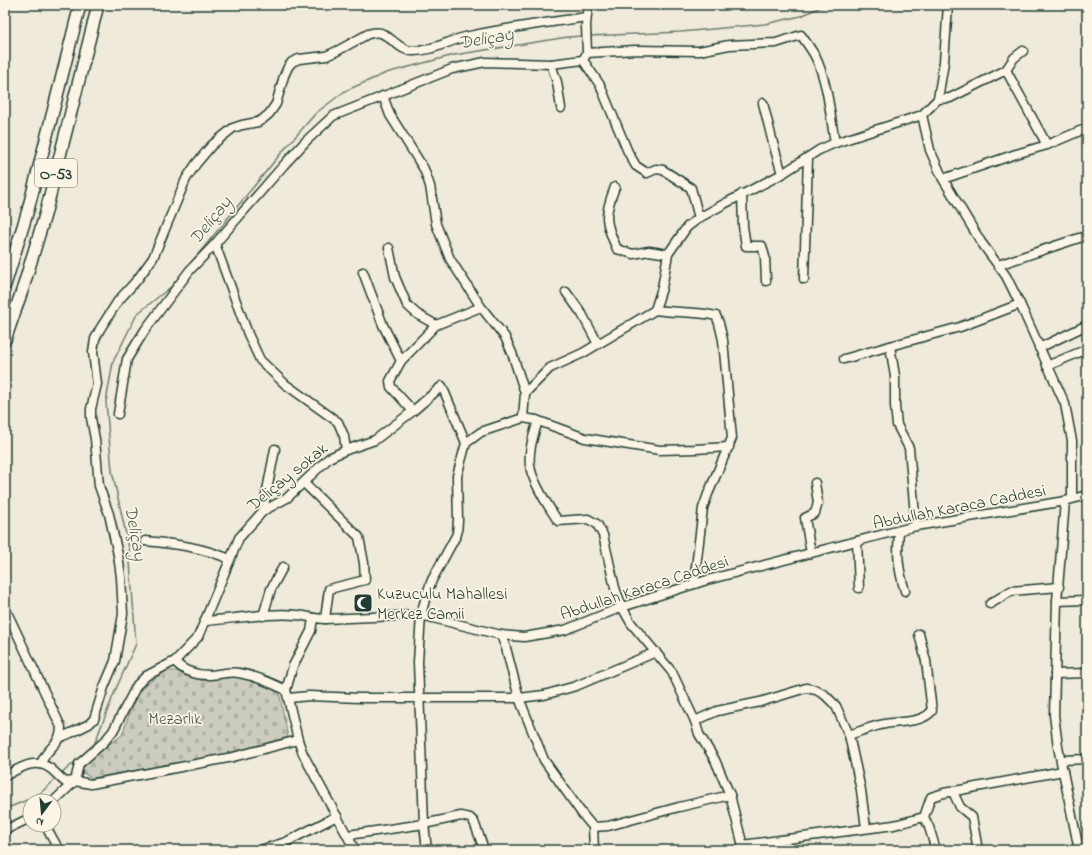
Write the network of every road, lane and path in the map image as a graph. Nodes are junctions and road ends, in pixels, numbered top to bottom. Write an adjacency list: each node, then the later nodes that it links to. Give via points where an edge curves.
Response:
1 (80, 5): 32 (highway, O-53, via 28,210)
2 (98, 5): 39 (highway, O-53, via 45,215)
3 (588, 5): 5 (street)
4 (948, 5): 11 (street, via 944,62)
5 (586, 21): 7 (street); 93 (street, via 463,37 414,52 383,34 373,33 326,56 299,59 288,67 276,104 269,114 258,122 233,128 212,145 196,164 186,179 153,258 118,301 93,345 97,384 91,418 99,486 110,518 118,555 123,614 115,661 94,719 89,724)
6 (1023, 51): 9 (street, via 1014,58)
7 (585, 53): 8 (street); 16 (street, via 636,50 699,51 729,45 776,43 801,35 815,55 820,68); 23 (street, via 636,166 647,173 656,169 663,170 691,188)
8 (551, 64): 10 (street, via 485,62 452,69); 13 (street)
9 (1006, 70): 11 (street, via 950,98); 17 (street)
10 (383, 96): 25 (street, via 333,116 283,166); 35 (street, via 390,115 424,169 430,186 436,224 450,259)
11 (938, 99): 14 (street)
12 (763, 103): 19 (street)
13 (561, 108)
14 (922, 115): 16 (street); 20 (street, via 930,150)
15 (1087, 128): 17 (street)
16 (835, 143): 18 (street)
17 (1047, 145): 20 (street)
18 (808, 158): 19 (street); 30 (street)
19 (782, 174): 22 (street)
20 (943, 179): 28 (street)
21 (615, 187): 27 (street, via 606,223 617,249 633,254 649,251)
22 (742, 194): 23 (street); 31 (street, via 746,246 762,246)
23 (699, 218): 27 (street, via 687,227)
24 (1087, 237): 28 (street)
25 (215, 244): 49 (street, via 190,270 145,330 127,359); 55 (street, via 260,360 285,384 338,422)
26 (389, 248): 38 (street, via 395,278 407,305)
27 (668, 254): 36 (street)
28 (998, 266): 34 (street)
29 (363, 272): 45 (street, via 383,325)
30 (804, 279)
31 (766, 281)
32 (5, 285)
33 (566, 292): 40 (street, via 582,314)
34 (1020, 304): 41 (street, via 960,327); 42 (street)
35 (481, 307): 38 (street); 47 (street, via 505,337)
36 (655, 310): 40 (street); 53 (street, via 716,316 723,340 732,438)
37 (1087, 324): 42 (street)
38 (436, 325): 45 (street)
39 (5, 340)
40 (598, 344): 47 (street, via 550,368)
41 (890, 346): 44 (street); 61 (street, via 895,376 897,424 908,448)
42 (1039, 348): 46 (street)
43 (1087, 349): 46 (street)
44 (844, 359)
45 (401, 361): 48 (street, via 390,381 391,387)
46 (1047, 366): 59 (street, via 1065,404 1072,441)
47 (525, 393): 50 (street)
48 (414, 411): 52 (street, Deliçay sokak, via 442,386); 55 (street, Deliçay sokak, via 375,440)
49 (118, 414)
50 (523, 418): 51 (street); 52 (street, via 481,432)
51 (536, 420): 53 (street, via 585,438 652,448); 75 (street, via 530,465 536,480 558,521 588,519 597,524 603,535)
52 (466, 443): 77 (street, via 457,476 457,534 432,580)
53 (729, 447): 68 (street, via 703,508)
54 (276, 449): 60 (street)
55 (346, 450): 56 (street, Deliçay sokak, via 329,458)
56 (304, 483): 60 (street, Deliçay sokak, via 287,498); 80 (street, via 359,537 364,564 365,580 329,589)
57 (815, 483): 65 (street, via 818,503 815,513 805,518)
58 (1087, 495): 59 (street, Abdullah Karaca Caddesi)
59 (1068, 500): 61 (street, Abdullah Karaca Caddesi); 69 (street)
60 (263, 511): 66 (street, Deliçay sokak, via 239,538)
61 (916, 526): 62 (street, Abdullah Karaca Caddesi)
62 (899, 531): 64 (street, Abdullah Karaca Caddesi); 71 (street, via 899,571)
63 (145, 540): 66 (street, via 181,544 212,551)
64 (857, 541): 65 (street, Abdullah Karaca Caddesi); 70 (street)
65 (811, 553): 68 (street, Abdullah Karaca Caddesi)
66 (230, 559): 81 (street, Deliçay sokak)
67 (283, 567): 78 (street, via 271,589)
68 (694, 584): 75 (street, Abdullah Karaca Caddesi)
69 (1059, 587): 73 (street); 74 (street, via 1011,591)
70 (858, 588)
71 (905, 591)
72 (1087, 600): 73 (street)
73 (1057, 601): 87 (street)
74 (990, 604)
75 (622, 607): 83 (street, Abdullah Karaca Caddesi, via 565,630 524,637); 84 (street, via 631,623)
76 (5, 608): 93 (street, via 61,727)
77 (421, 614): 80 (street, Abdullah Karaca Caddesi); 83 (street, Abdullah Karaca Caddesi); 89 (street, via 418,662)
78 (263, 616): 79 (street, Abdullah Karaca Caddesi, via 298,615); 81 (street, Abdullah Karaca Caddesi)
79 (313, 619): 80 (street, Abdullah Karaca Caddesi); 88 (street, via 311,631 293,666)
80 (325, 619)
81 (205, 621): 85 (street, Deliçay sokak, via 198,637)
82 (918, 634): 92 (street, via 926,661 932,711 927,717 885,724)
83 (501, 635): 90 (street)
84 (656, 652): 90 (street, via 576,686 544,695); 91 (street, via 672,672)
85 (175, 661): 88 (street, via 182,669 198,674 238,673 260,679); 100 (street, Deliçay sokak, via 146,676 137,685 113,731 79,764)
86 (1087, 673): 87 (street)
87 (1055, 674): 96 (street, via 1054,715)
88 (287, 694): 89 (street); 94 (street)
89 (420, 698): 90 (street); 107 (street)
90 (519, 698): 108 (street, via 544,760)
91 (695, 721): 92 (street, via 717,711 760,702 806,688 821,692 836,706); 103 (street)
92 (849, 735): 109 (street, via 862,790)
93 (59, 738): 97 (street, via 44,756)
94 (298, 740): 100 (street, via 233,758 92,784); 104 (street)
95 (1087, 759): 96 (street)
96 (1062, 760): 98 (street)
97 (41, 764): 99 (street, via 32,763); 100 (street, via 50,768 65,782)
98 (1063, 772): 101 (street); 122 (street)
99 (5, 776)
100 (75, 781): 102 (street)
101 (953, 792): 105 (street, via 931,797); 121 (street, via 960,807 972,817)
102 (62, 793)
103 (730, 795): 108 (street, via 608,826); 113 (street)
104 (337, 816): 112 (street); 116 (street, via 286,842)
105 (924, 818): 109 (street); 120 (street)
106 (22, 822): 110 (street)
107 (424, 824): 112 (street); 114 (street, via 461,816 470,818); 118 (street)
108 (593, 827): 119 (street)
109 (866, 828): 113 (street)
110 (5, 830)
111 (49, 833): 115 (street)
112 (348, 835): 117 (street)
113 (743, 847)
114 (484, 849)
115 (59, 850)
116 (260, 850)
117 (355, 850)
118 (427, 850)
119 (594, 850)
120 (936, 850)
121 (978, 850)
122 (1079, 850)

